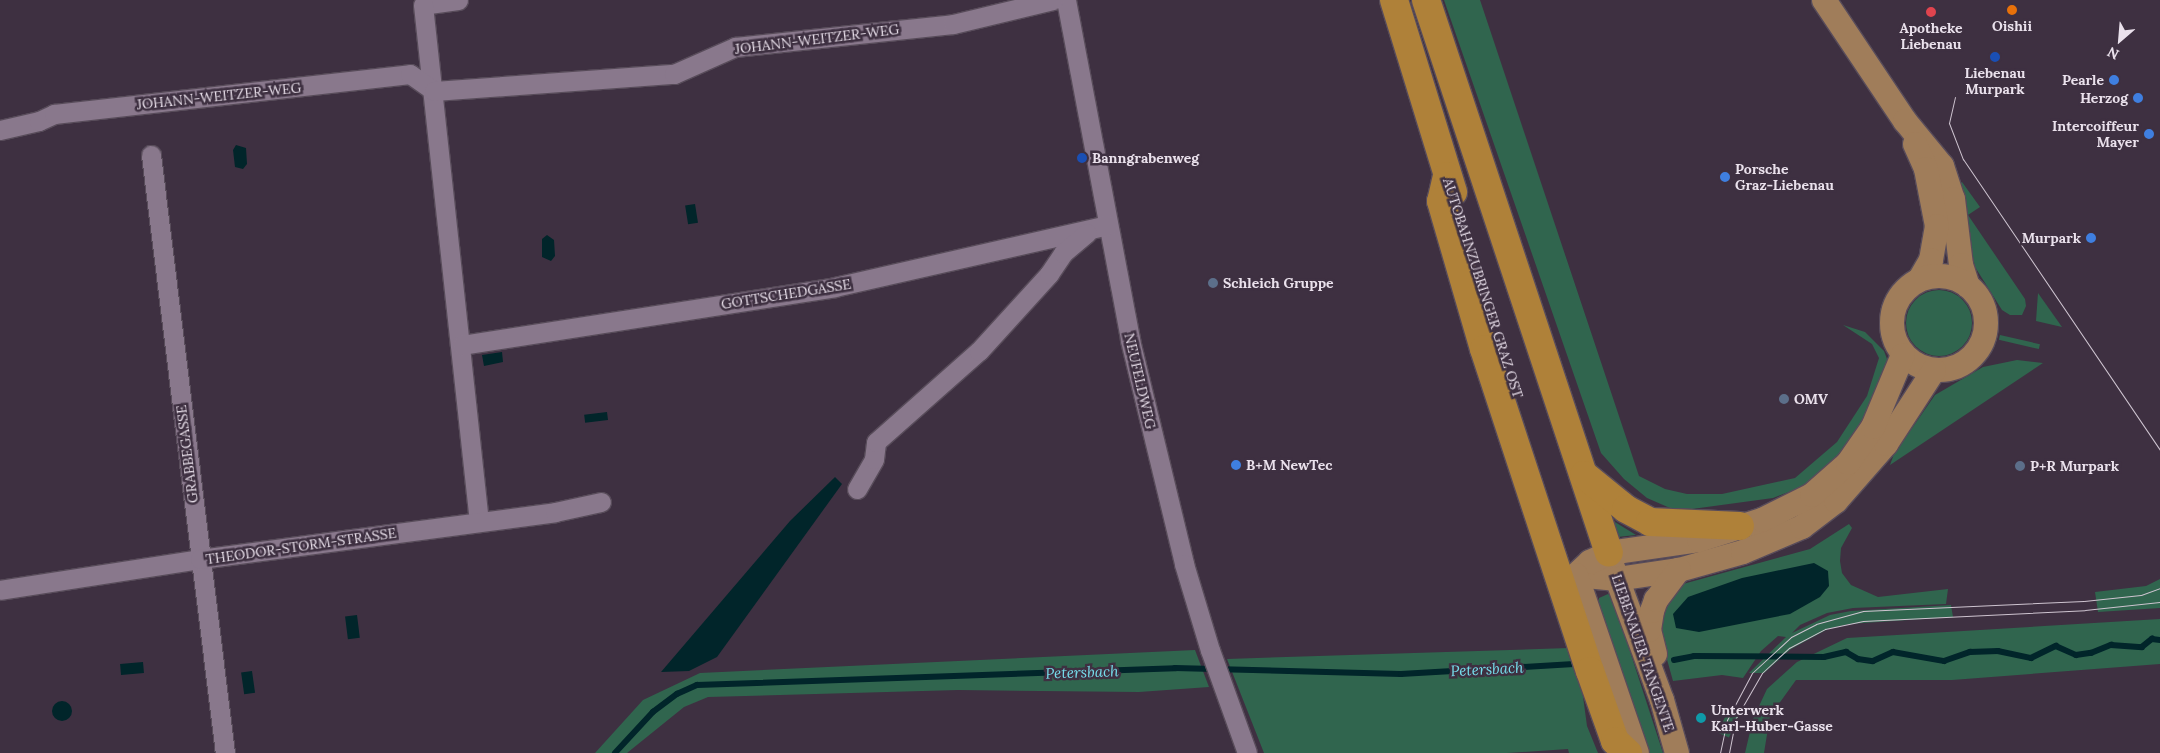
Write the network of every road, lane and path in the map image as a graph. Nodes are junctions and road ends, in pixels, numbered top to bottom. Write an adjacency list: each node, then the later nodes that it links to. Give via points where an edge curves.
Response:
1 (458, 0): 7 (street, via 423,5)
2 (1053, 0): 7 (street, JOHANN-WEITZER-WEG, via 953,24 735,47 674,74)
3 (1066, 0): 12 (street, NEUFELDWEG)
4 (1394, 0): 11 (highway, AUTOBAHNZUBRINGER GRAZ OST)
5 (1426, 0): 18 (highway)
6 (1824, 0): 8 (main road)
7 (434, 91): 9 (street, JOHANN-WEITZER-WEG, via 410,74 54,114); 15 (street)
8 (1905, 121): 13 (main road, via 1926,169 1937,226 1931,260); 14 (main road, via 1940,162 1948,181 1961,265)
9 (0, 130)
10 (151, 155): 24 (street, GRABBEGASSE)
11 (1447, 176): 26 (highway, AUTOBAHNZUBRINGER GRAZ OST); 32 (highway, via 1441,201 1484,349 1590,672 1615,741)
12 (1099, 228): 15 (street, GOTTSCHEDGASSE, via 835,287); 19 (street, via 1063,253 1049,274 979,351 876,442 874,460); 31 (street, NEUFELDWEG, via 1133,350 1184,564 1210,650)
13 (1920, 279): 14 (main road, via 1945,276); 16 (main road, via 1901,294 1892,314 1893,336)
14 (1968, 286): 17 (main road, via 1976,294 1985,314 1984,337 1967,361 1951,369)
15 (462, 345): 21 (street)
16 (1903, 355): 17 (main road, via 1917,365); 22 (main road, via 1873,427 1837,475 1787,509)
17 (1934, 370): 25 (main road, via 1886,444 1836,501 1802,527 1743,552)
18 (1584, 475): 22 (highway, via 1626,509 1650,522); 23 (highway)
19 (857, 489)
20 (601, 502): 21 (street, THEODOR-STORM-STRASSE)
21 (479, 522): 24 (street, THEODOR-STORM-STRASSE)
22 (1740, 526): 23 (main road, via 1699,540)
23 (1609, 553): 26 (main road, via 1590,562); 27 (main road, LIEBENAUER TANGENTE)
24 (200, 559): 28 (street, THEODOR-STORM-STRASSE); 30 (street, GRABBEGASSE)
25 (1679, 570): 27 (main road); 29 (main road, via 1659,595 1649,630 1662,682)
26 (1576, 575): 27 (main road); 33 (main road)
27 (1617, 579): 29 (main road, LIEBENAUER TANGENTE)
28 (0, 590)
29 (1662, 700): 34 (main road, LIEBENAUER TANGENTE)
30 (226, 753)
31 (1247, 753)
32 (1628, 753)
33 (1637, 753)
34 (1677, 753)

